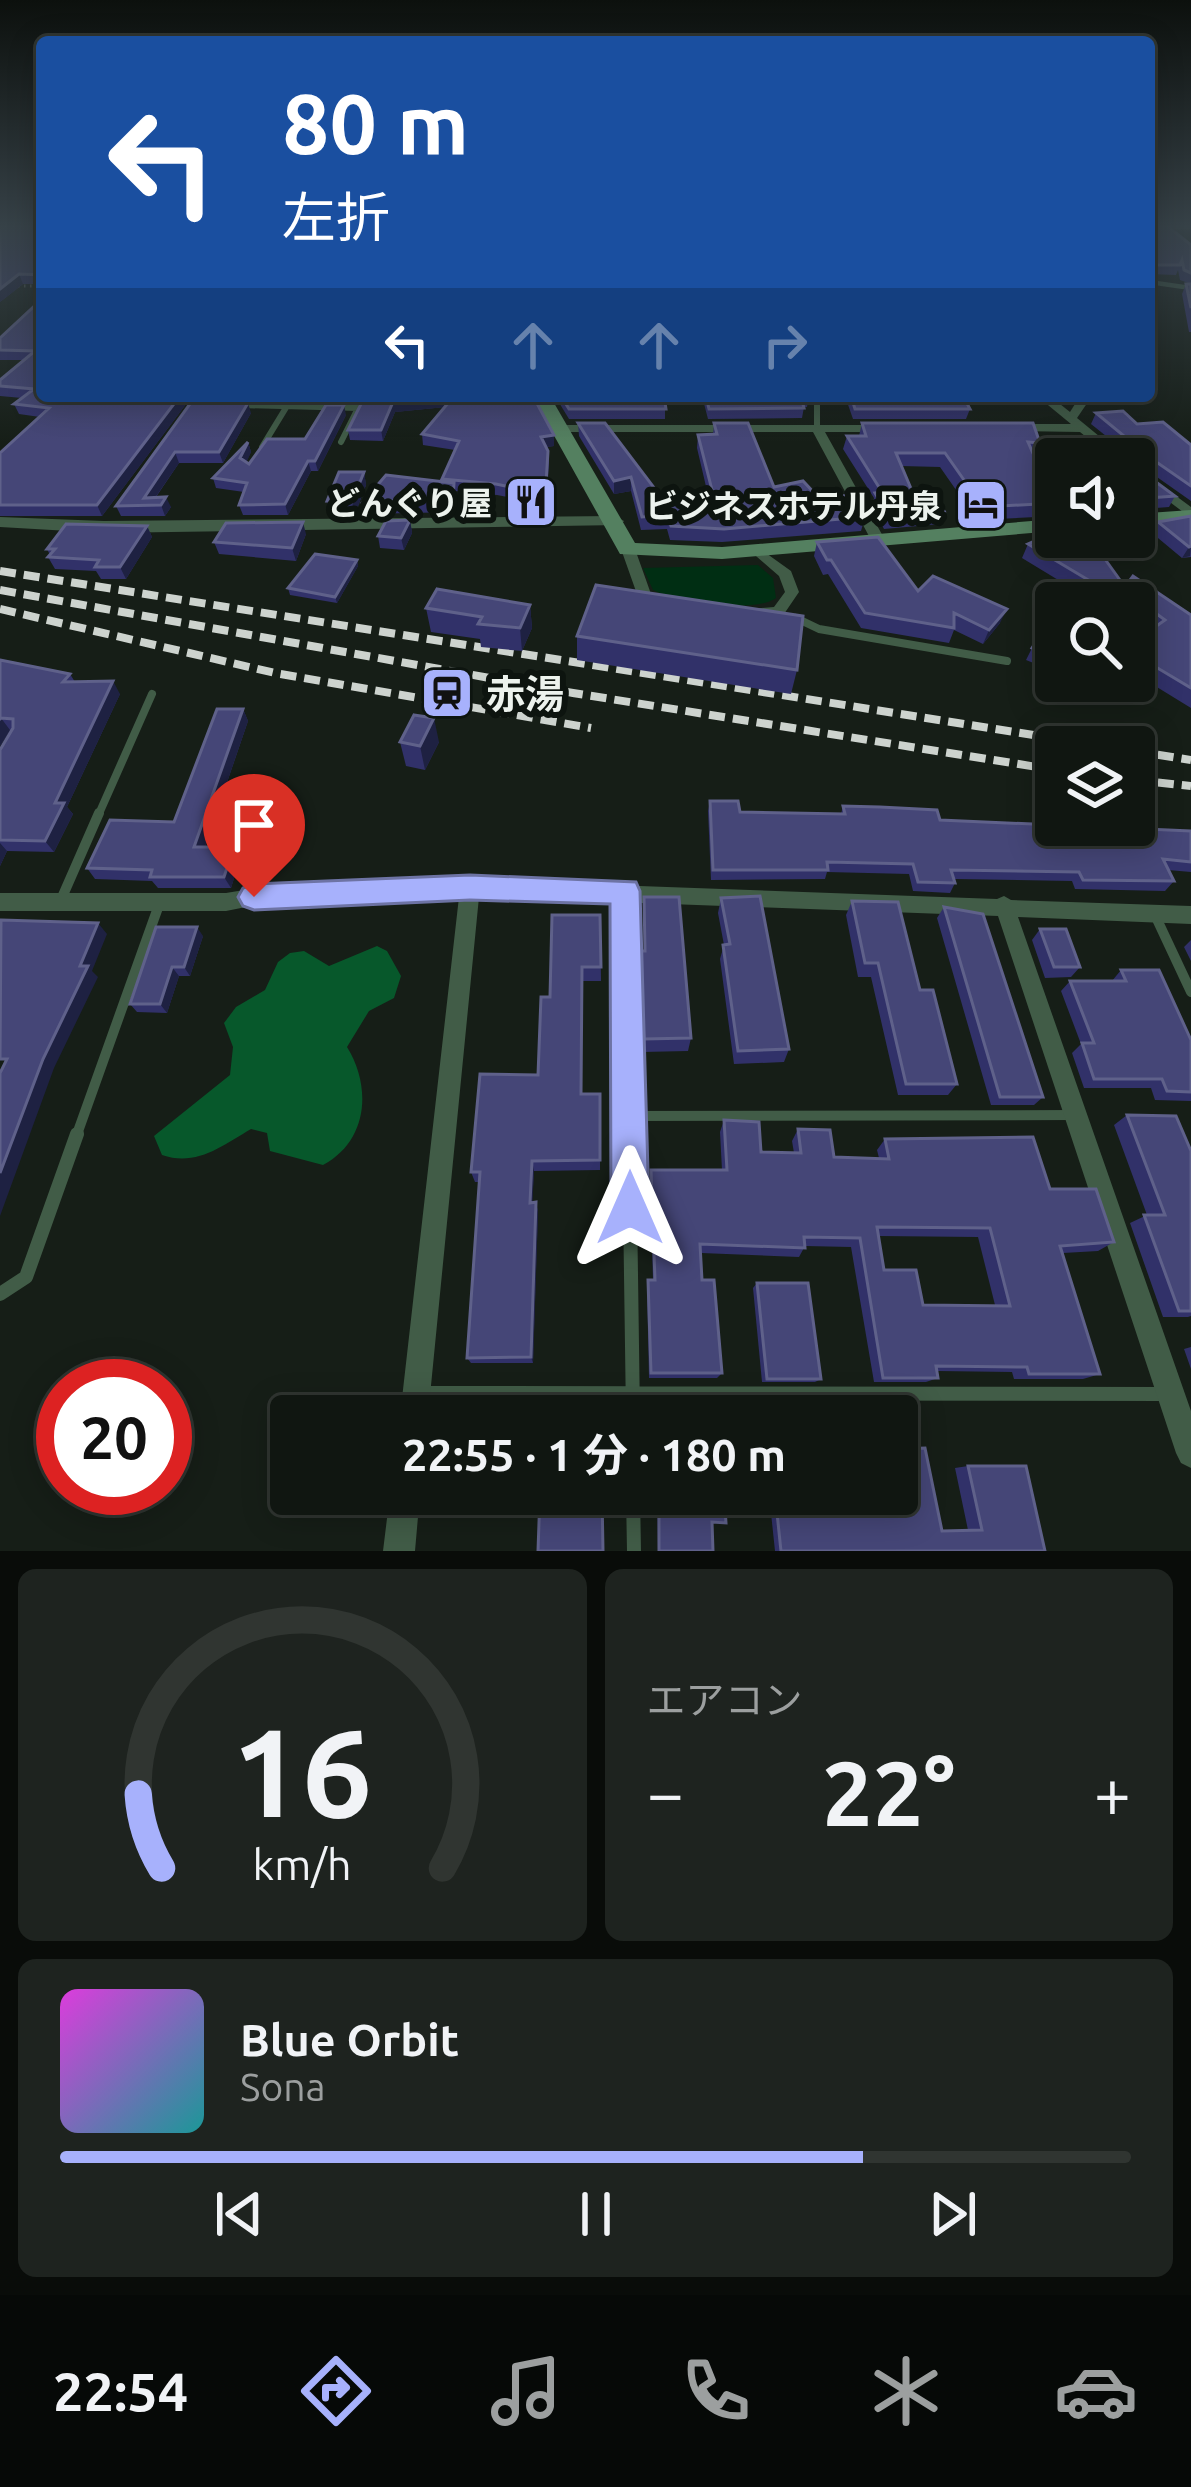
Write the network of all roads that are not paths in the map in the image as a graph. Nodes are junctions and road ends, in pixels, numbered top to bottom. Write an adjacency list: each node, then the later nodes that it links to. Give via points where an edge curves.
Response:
1 (545, 402): 8 (main road)
2 (817, 402): 9 (lane)
3 (1050, 402): 7 (street)
4 (1084, 402): 7 (street)
5 (284, 403): 6 (lane); 13 (lane, via 358,408); 14 (lane)
6 (236, 405)
7 (1076, 423): 11 (street); 12 (street)
8 (560, 428): 9 (street); 19 (main road)
9 (817, 428): 10 (street); 23 (street)
10 (905, 428)
11 (993, 428)
12 (1095, 438)
13 (341, 442)
14 (263, 447)
15 (1155, 487): 17 (street)
16 (117, 509): 21 (lane)
17 (1191, 515): 18 (main road)
18 (1155, 518)
19 (616, 521): 21 (street); 24 (main road)
20 (0, 522): 21 (street)
21 (104, 527)
22 (1035, 527): 23 (main road)
23 (877, 538): 25 (main road)
24 (628, 549): 25 (main road); 26 (street, via 645,597)
25 (756, 550): 27 (street, via 786,574 792,592)
26 (683, 606)
27 (779, 611): 28 (street); 29 (lane, via 819,629)
28 (736, 613)
29 (1007, 661)
30 (152, 694): 33 (lane)
31 (470, 887): 32 (street); 34 (street); 45 (street)
32 (625, 891): 35 (street); 40 (lane)
33 (60, 902): 34 (street); 36 (street)
34 (160, 902): 42 (lane, via 26,1277)
35 (1004, 905): 37 (street); 41 (street)
36 (2, 906)
37 (1154, 914): 38 (street); 39 (lane)
38 (1191, 915)
39 (1191, 992)
40 (629, 1115): 41 (lane); 43 (lane)
41 (1075, 1115): 44 (street)
42 (0, 1294)
43 (632, 1394): 44 (lane); 46 (lane)
44 (1170, 1394): 47 (street)
45 (416, 1395)
46 (612, 1395)
47 (1191, 1453)
48 (403, 1515): 50 (street)
49 (634, 1515): 51 (lane)
50 (399, 1551)
51 (634, 1551)

